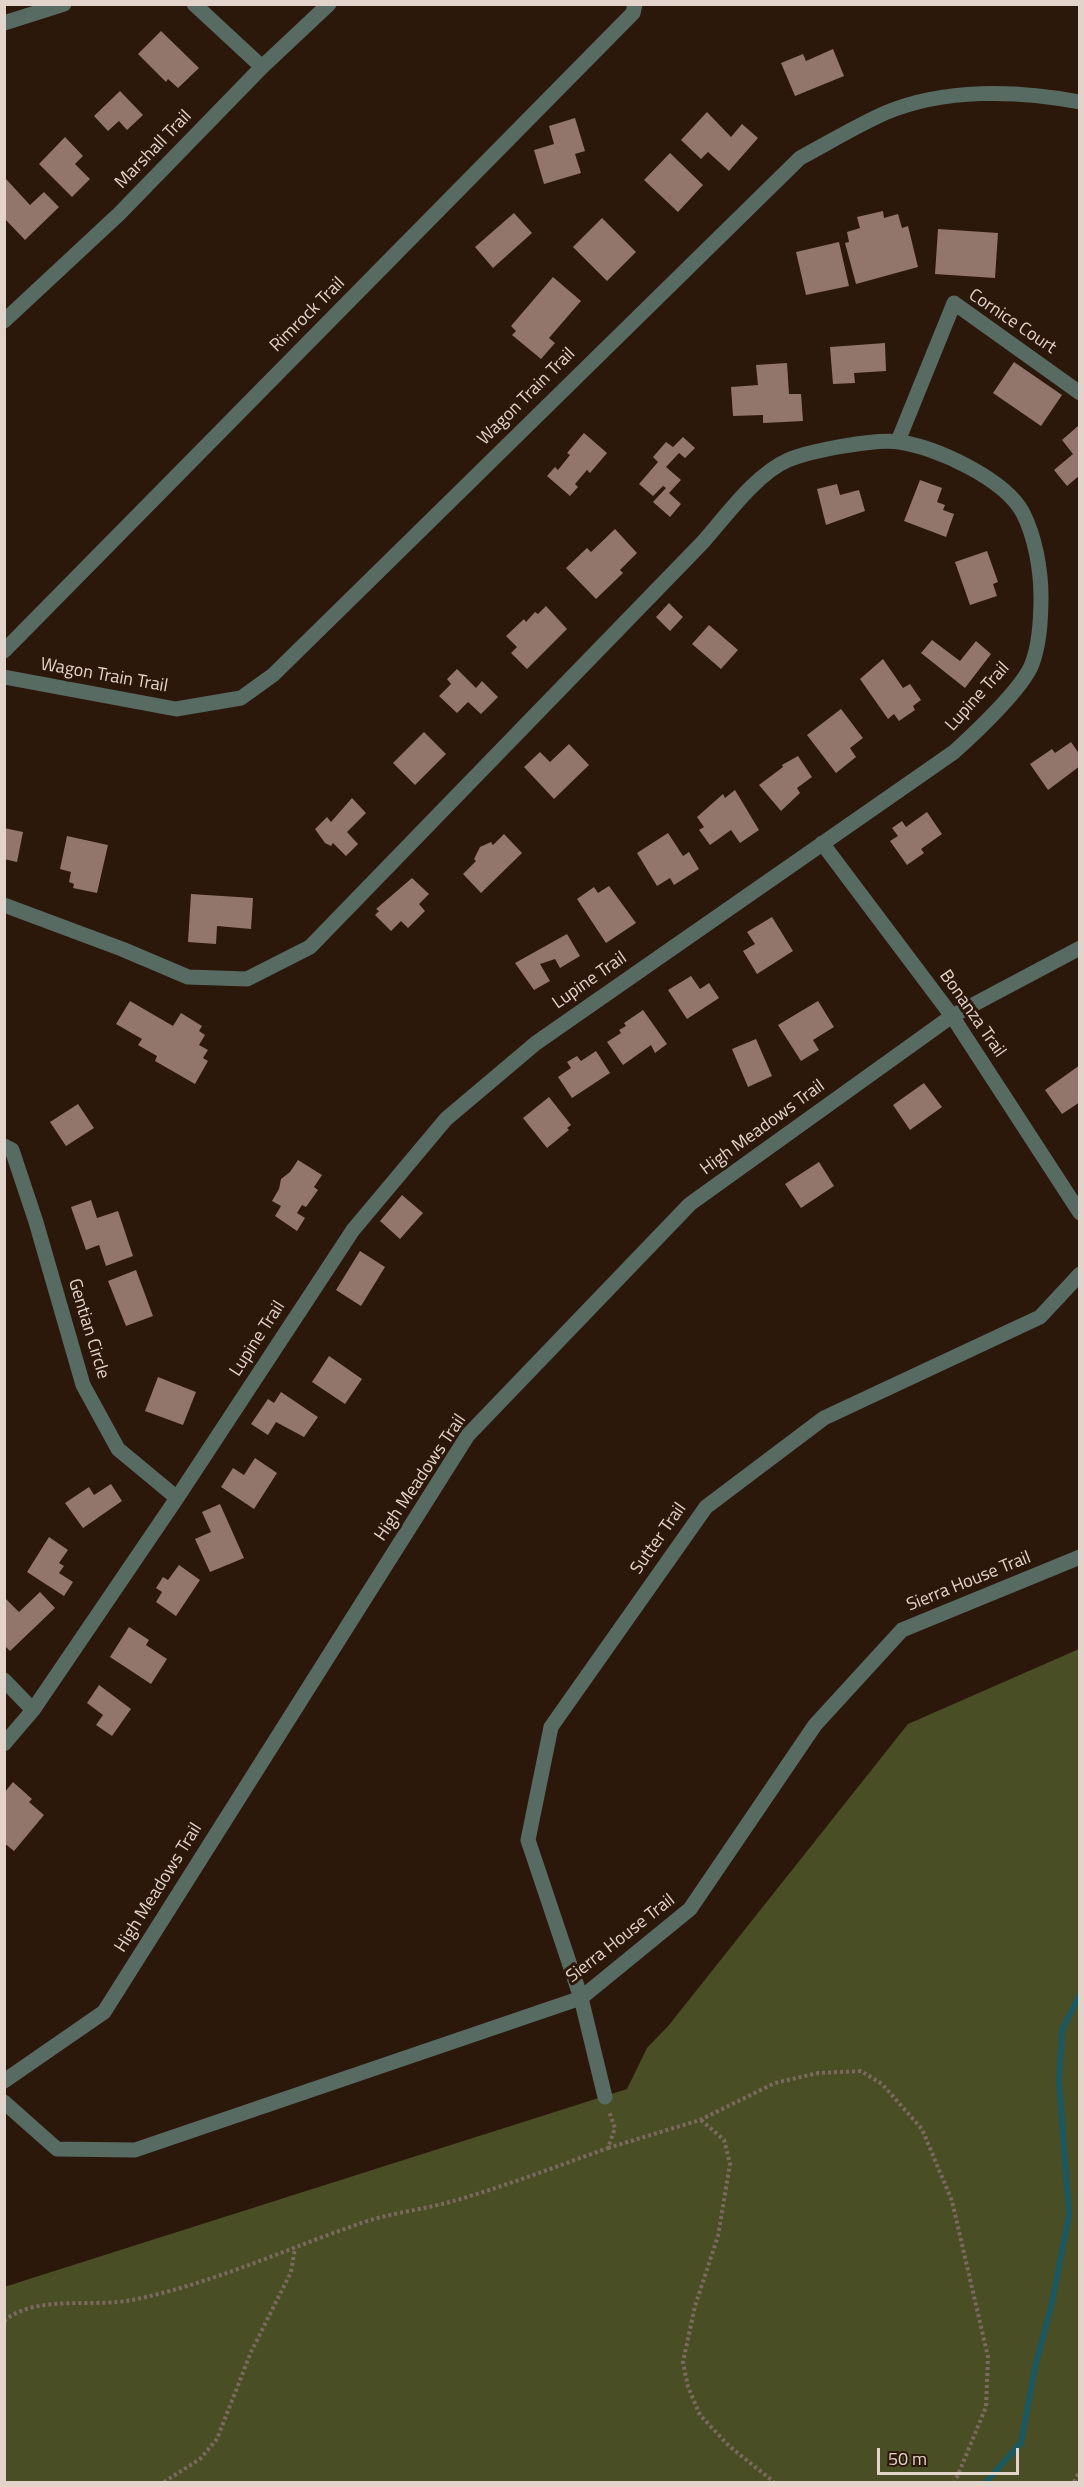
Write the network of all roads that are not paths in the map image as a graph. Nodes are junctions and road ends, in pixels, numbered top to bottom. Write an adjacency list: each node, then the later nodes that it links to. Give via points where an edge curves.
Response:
1 (64, 4): 5 (street)
2 (194, 4): 6 (street)
3 (329, 4): 6 (street, Marshall Trail)
4 (635, 4): 11 (street, Rimrock Trail, via 633,13)
5 (4, 23)
6 (262, 67): 8 (street, Marshall Trail, via 119,214)
7 (1080, 102): 12 (street, Wagon Train Trail, via 998,93 943,97 886,113 800,158 273,675 241,698 176,709)
8 (4, 321)
9 (1080, 393): 10 (street, Cornice Court, via 954,303)
10 (898, 441): 13 (street, Lupine Trail, via 963,464 991,480 1022,511 1034,541 1041,581 1041,622 1032,666 981,727 954,752); 14 (street, Lupine Trail, via 822,449 786,461 754,485 318,938 248,979 188,977)
11 (4, 651)
12 (4, 677)
13 (822, 843): 16 (street, Bonanza Trail); 20 (street, Lupine Trail, via 536,1043 446,1119 353,1230)
14 (4, 905)
15 (1080, 948): 16 (street, High Meadows Trail)
16 (952, 1016): 18 (street, Bonanza Trail); 26 (street, High Meadows Trail, via 690,1204 468,1435 104,2012)
17 (4, 1146): 20 (street, Gentian Circle, via 12,1150 36,1222 83,1385 118,1449)
18 (1080, 1213)
19 (1080, 1274): 25 (street, Sutter Trail, via 1040,1317 824,1418 706,1507 551,1727 528,1840)
20 (177, 1497): 23 (street, Lupine Trail)
21 (1080, 1557): 25 (street, Sierra House Trail, via 902,1630 815,1725 690,1910)
22 (4, 1680): 23 (street)
23 (33, 1710): 24 (street, Lupine Trail)
24 (4, 1744)
25 (581, 1998): 27 (street, Sutter Trail); 28 (street, Sierra House Trail, via 135,2150 57,2149)
26 (4, 2081)
27 (605, 2097)
28 (4, 2102)

